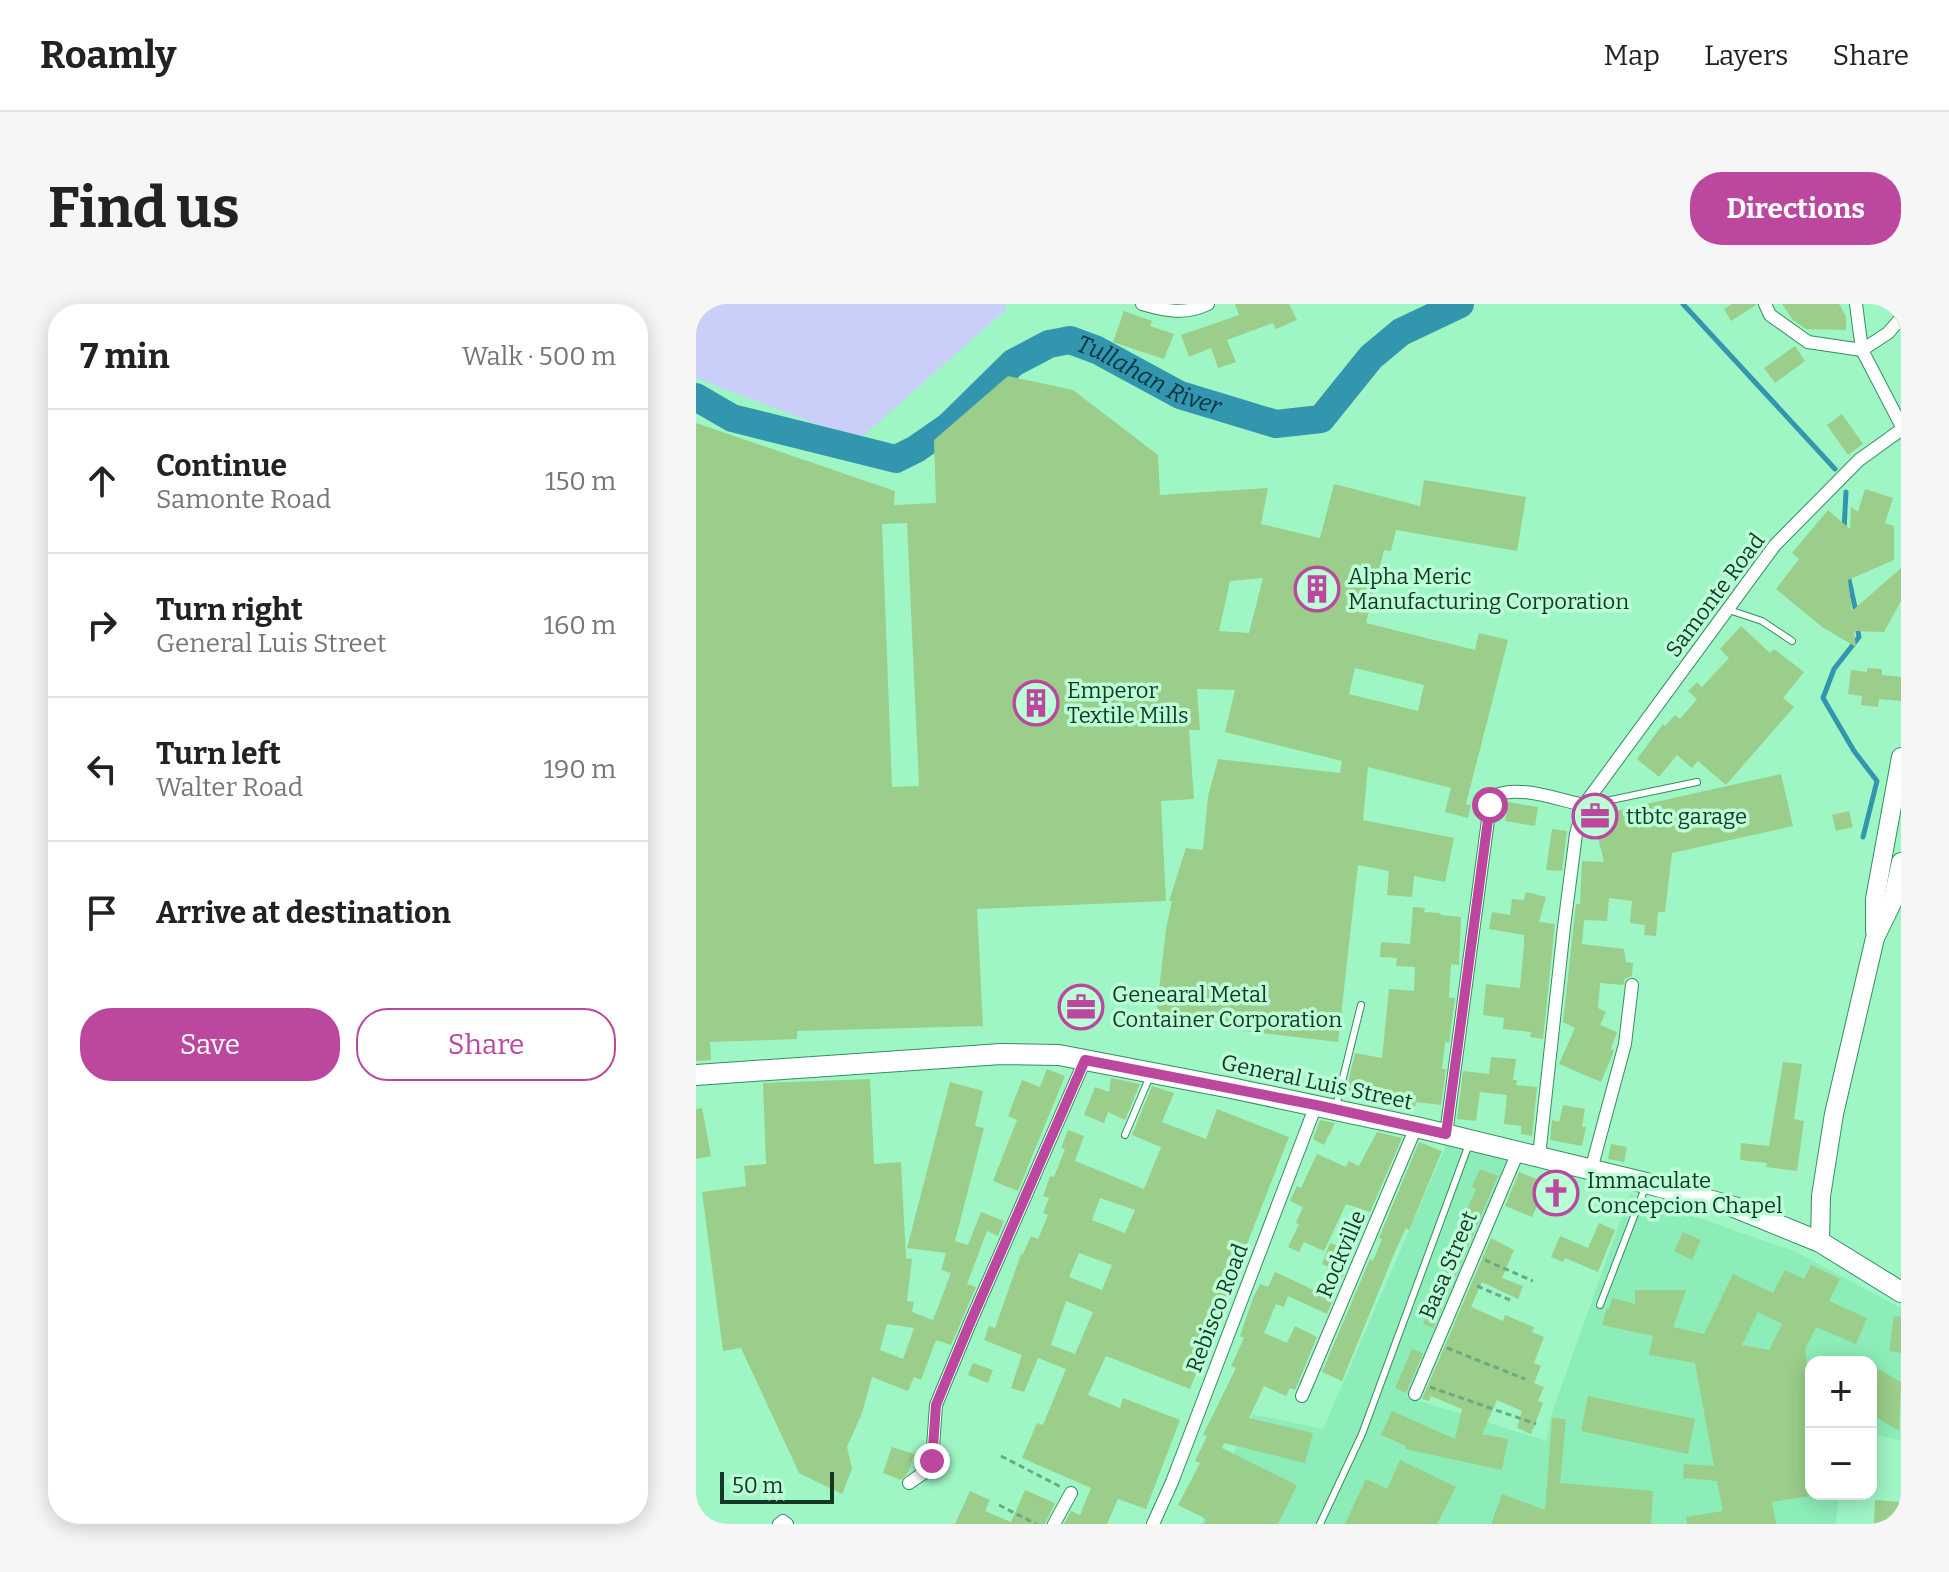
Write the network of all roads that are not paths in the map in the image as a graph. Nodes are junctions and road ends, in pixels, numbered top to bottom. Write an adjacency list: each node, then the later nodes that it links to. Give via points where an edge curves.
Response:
1 (1142, 304): 2 (street, via 1167,312)
2 (1208, 304)
3 (1765, 304): 6 (street, via 1770,315 1808,342)
4 (1856, 304): 6 (street)
5 (1901, 318): 6 (street)
6 (1862, 350): 7 (street)
7 (1901, 428): 8 (street, Samonte Road, via 1859,460 1775,545)
8 (1729, 610): 9 (lane, via 1762,621); 13 (street, Samonte Road)
9 (1792, 641)
10 (1901, 757): 12 (main road)
11 (1697, 782): 13 (lane)
12 (1898, 786): 15 (main road, via 1875,899)
13 (1584, 805): 23 (street, via 1515,791 1494,796 1490,805); 26 (street, Samonte Road)
14 (1901, 862): 15 (main road, via 1892,903)
15 (1875, 938): 29 (main road, via 1834,1114 1821,1196)
16 (1632, 985): 27 (street, via 1625,1044)
17 (1361, 1005): 21 (lane)
18 (1085, 1060): 19 (main road, General Luis Street); 20 (main road, General Luis Street, via 1001,1054); 34 (street, via 936,1405 932,1461)
19 (1150, 1073): 21 (main road, General Luis Street); 24 (lane)
20 (696, 1075)
21 (1325, 1107): 22 (main road, General Luis Street); 39 (street, Rebisco Road)
22 (1416, 1127): 23 (main road, General Luis Street); 33 (street, Rockville)
23 (1446, 1134): 25 (main road, General Luis Street)
24 (1125, 1135)
25 (1471, 1140): 26 (main road, General Luis Street); 40 (lane, via 1362,1434)
26 (1529, 1154): 27 (main road, General Luis Street); 32 (street, Basa Street, via 1475,1255)
27 (1591, 1170): 28 (main road, General Luis Street)
28 (1646, 1183): 29 (main road, General Luis Street, via 1734,1207); 31 (lane)
29 (1820, 1242): 30 (main road, General Luis Street)
30 (1901, 1292)
31 (1600, 1305)
32 (1418, 1389)
33 (1302, 1396)
34 (909, 1483)
35 (1071, 1493): 38 (street)
36 (779, 1524): 37 (street)
37 (787, 1524)
38 (1054, 1524)
39 (1153, 1524)
40 (1320, 1524)

